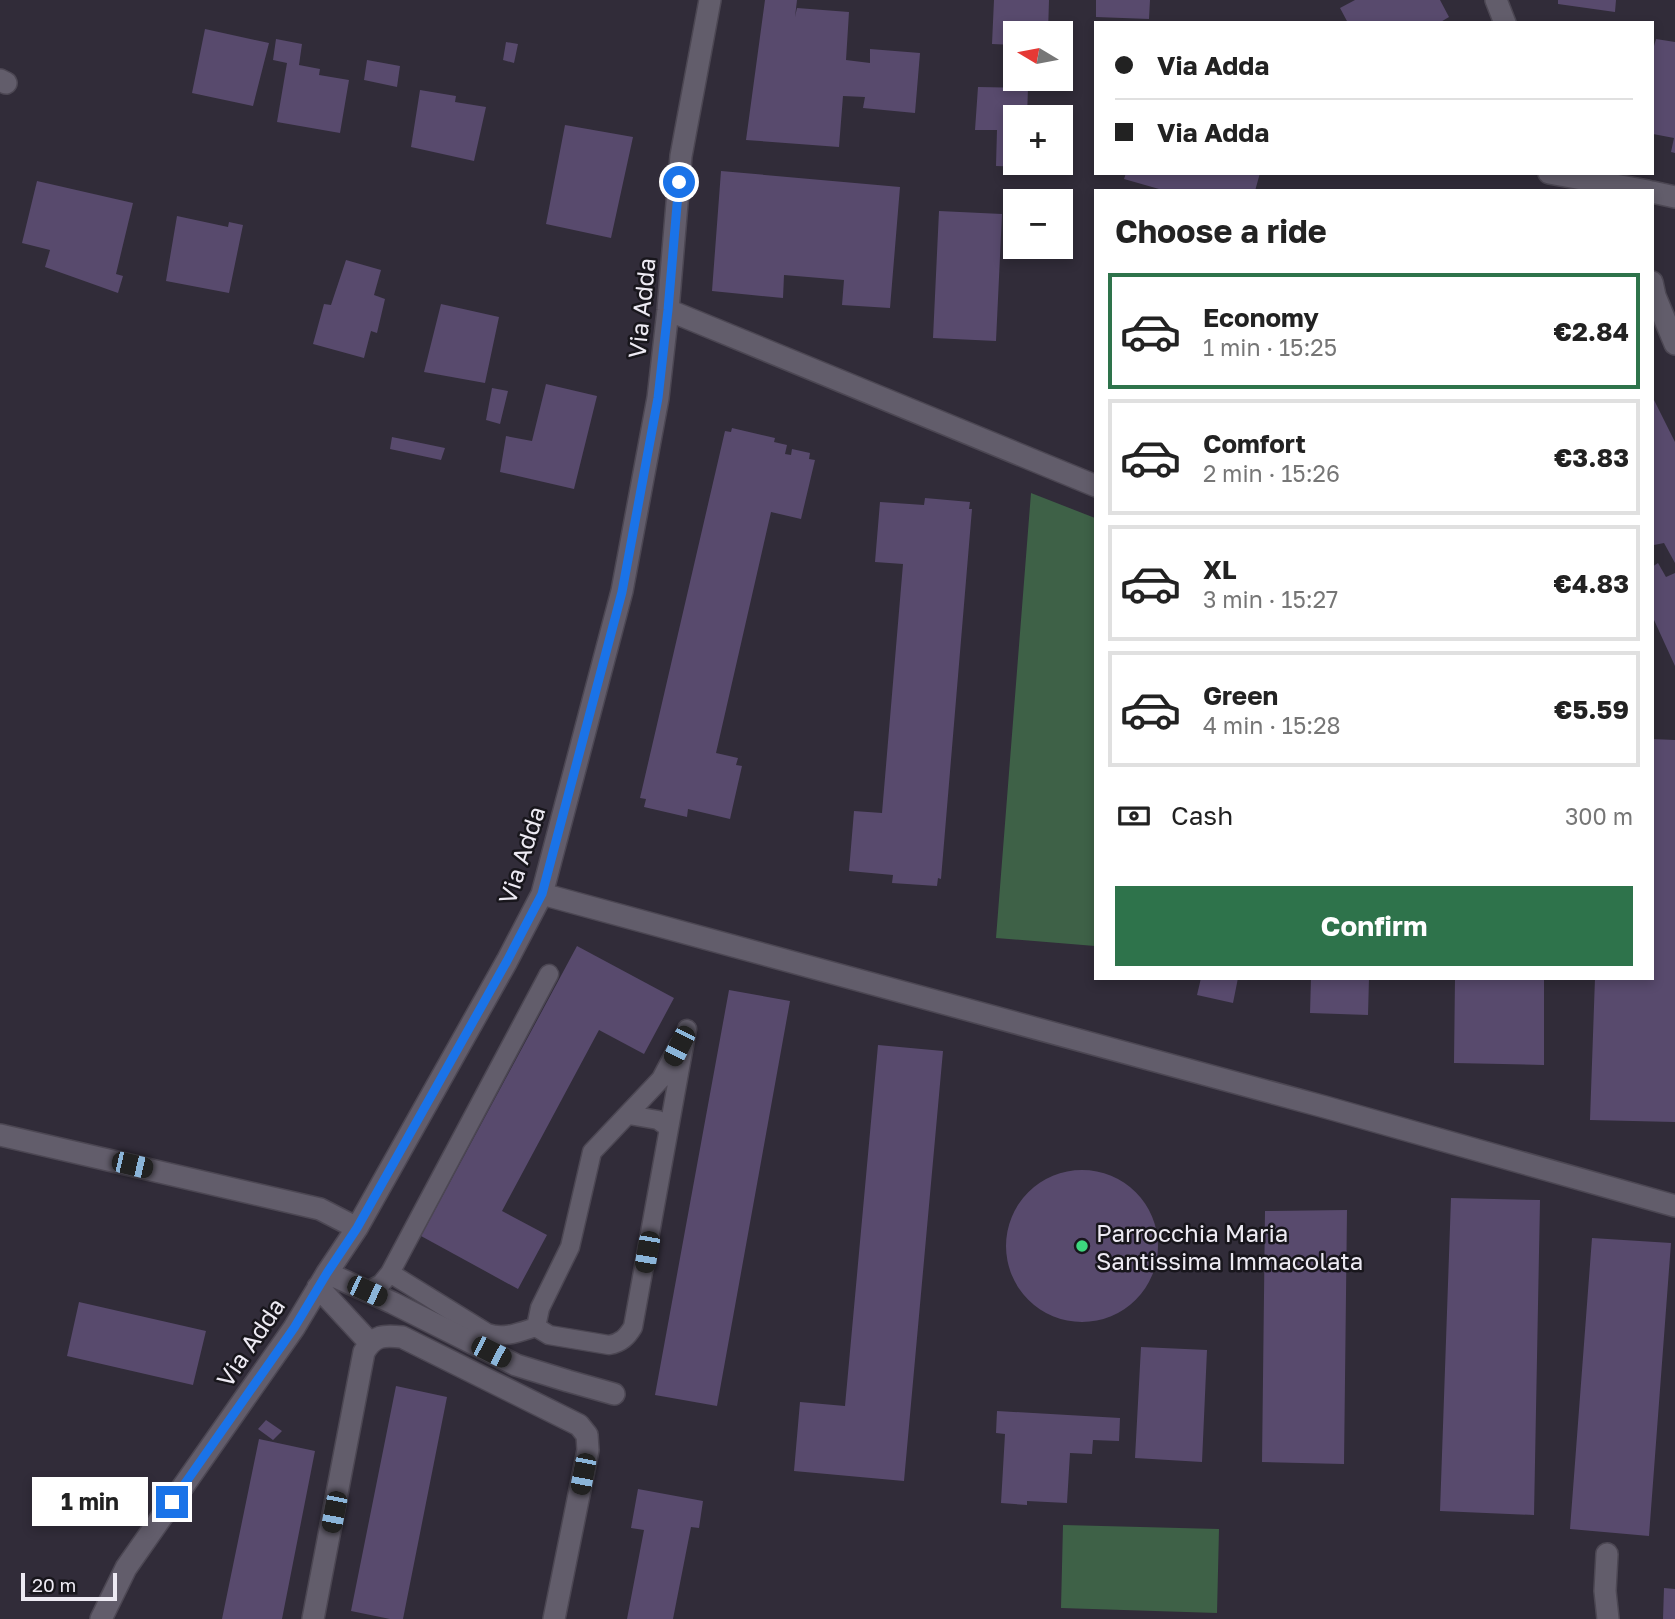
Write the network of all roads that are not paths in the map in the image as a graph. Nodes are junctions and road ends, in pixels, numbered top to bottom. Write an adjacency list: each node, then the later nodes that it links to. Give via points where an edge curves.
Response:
1 (709, 0): 9 (street, Via Adda, via 681,156)
2 (1496, 0): 3 (street)
3 (1504, 21)
4 (1560, 175): 5 (street)
5 (1637, 189)
6 (1654, 192): 7 (street)
7 (1675, 197)
8 (1654, 291): 10 (street)
9 (668, 310): 11 (street); 12 (street, Via Adda, via 658,398 622,592)
10 (1675, 344)
11 (1094, 485)
12 (542, 894): 17 (street); 18 (street, Via Adda)
13 (550, 974): 19 (lane)
14 (629, 1115): 15 (lane, via 658,1120); 15 (lane, via 661,1079 687,1029); 22 (lane, via 592,1152 570,1247 540,1308)
15 (669, 1128): 22 (lane, via 629,1335 609,1345 550,1335)
16 (0, 1135): 18 (street, via 320,1209)
17 (1675, 1206)
18 (357, 1228): 20 (street, Via Adda)
19 (390, 1273): 21 (lane); 22 (lane, via 487,1333 496,1336)
20 (322, 1280): 21 (street); 23 (street); 26 (street, Via Adda, via 294,1328 126,1568)
21 (367, 1291): 24 (street, via 516,1365)
22 (536, 1328)
23 (370, 1343): 27 (street, via 364,1352); 28 (street, via 376,1338 402,1336 579,1425 587,1435 588,1450)
24 (614, 1394)
25 (1607, 1554): 29 (street)
26 (101, 1619)
27 (313, 1619)
28 (554, 1619)
29 (1608, 1619)

